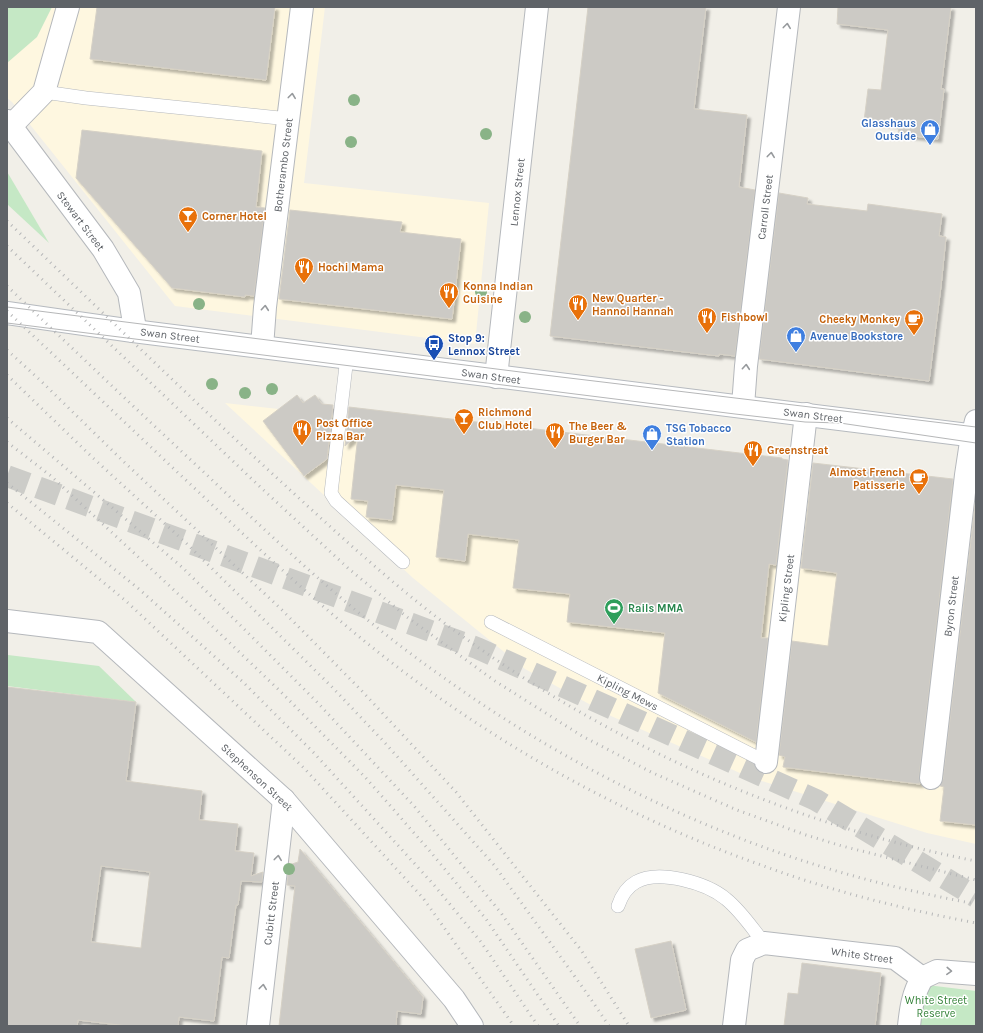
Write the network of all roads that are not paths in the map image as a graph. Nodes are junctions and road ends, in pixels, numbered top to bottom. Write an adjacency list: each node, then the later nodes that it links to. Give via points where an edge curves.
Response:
1 (68, 7): 5 (street)
2 (302, 7): 6 (street, Botherambo Street, one-way to 2)
3 (537, 7): 12 (street, Lennox Street)
4 (789, 7): 13 (street, Carroll Street, one-way to 4)
5 (44, 92): 6 (lane); 7 (street)
6 (289, 120): 10 (street, Botherambo Street, one-way to 6)
7 (9, 124): 9 (street, Stewart Street, via 102,249 129,292)
8 (7, 313): 9 (street, Swan Street)
9 (133, 331): 10 (street, Swan Street)
10 (262, 347): 11 (street, Swan Street)
11 (348, 357): 12 (street, Swan Street); 16 (lane, via 331,493 336,501)
12 (496, 376): 13 (street, Swan Street)
13 (743, 406): 14 (street, Swan Street)
14 (806, 414): 15 (street, Swan Street); 19 (street, Kipling Street)
15 (975, 431): 20 (street, Byron Street, via 966,475)
16 (402, 562)
17 (7, 621): 21 (street, Stephenson Street, via 98,632)
18 (491, 622): 19 (lane, Kipling Mews)
19 (766, 762)
20 (931, 778)
21 (284, 800): 26 (street, Cubitt Street, one-way to 21); 27 (street, Stephenson Street, via 454,999)
22 (618, 906): 23 (lane, via 625,892 637,881 657,878 692,882 710,888 741,913)
23 (755, 947): 25 (street, White Street, via 895,958); 28 (street, via 742,960)
24 (976, 974): 25 (street, one-way to 24, via 937,971)
25 (922, 978): 29 (street, via 911,1007)
26 (258, 1026)
27 (472, 1026)
28 (734, 1026)
29 (909, 1026)

